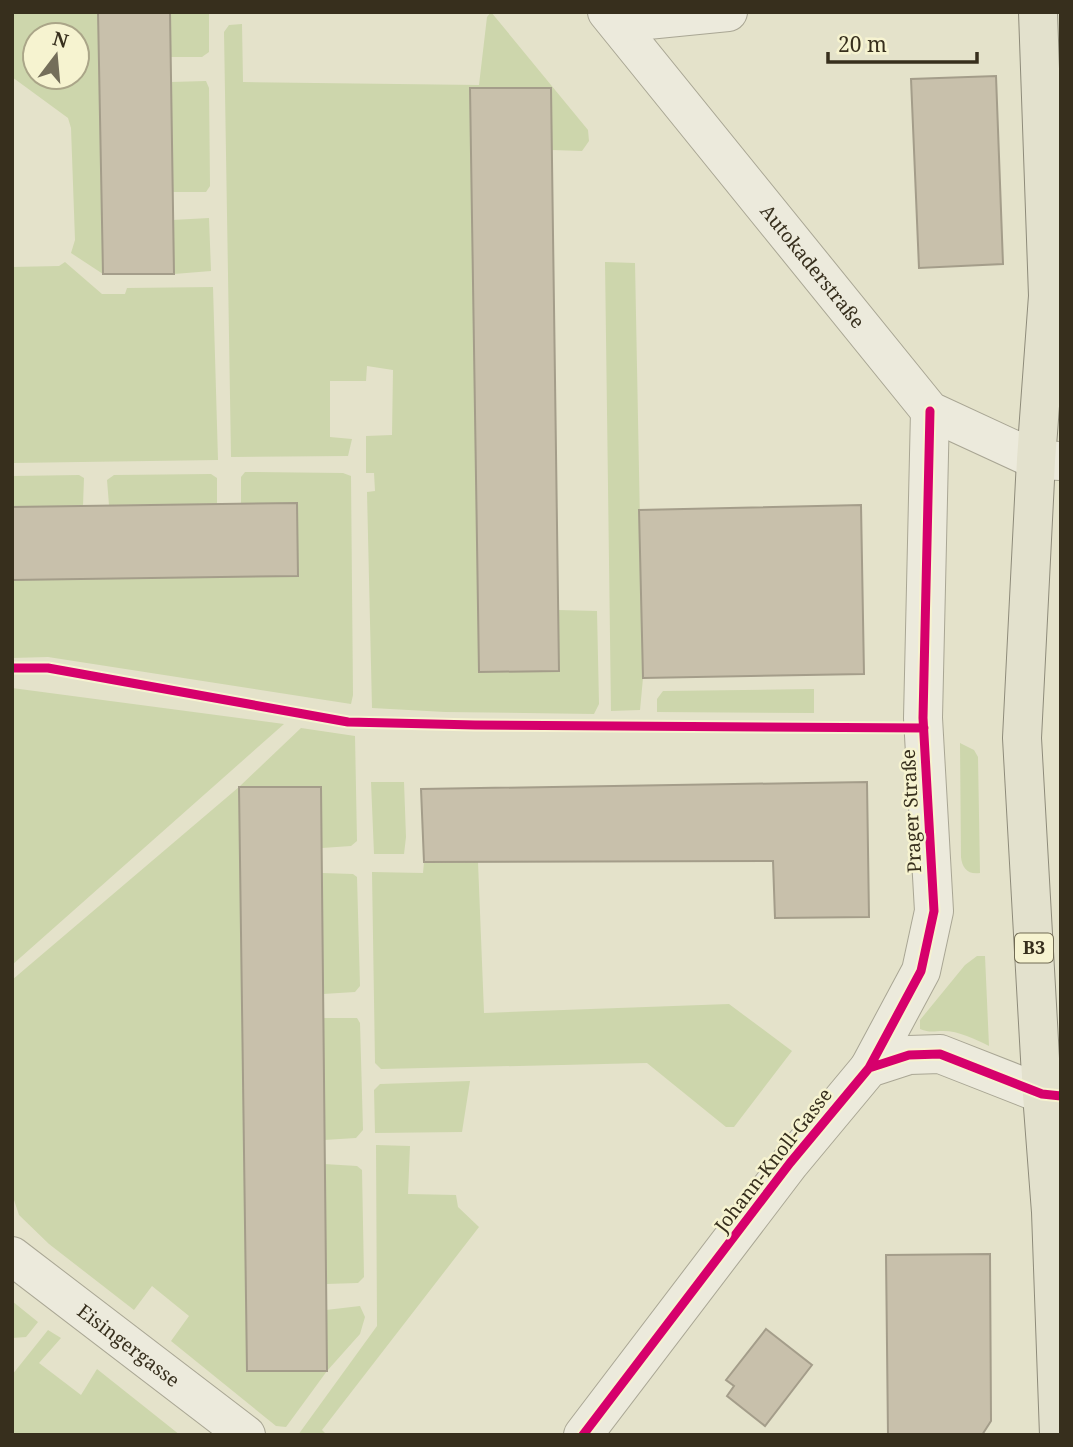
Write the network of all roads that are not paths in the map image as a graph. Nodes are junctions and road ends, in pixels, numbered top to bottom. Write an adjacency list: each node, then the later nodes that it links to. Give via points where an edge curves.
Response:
1 (728, 12): 3 (street)
2 (1038, 12): 5 (main road, B3, via 1048,296)
3 (612, 18): 4 (street, Autokaderstraße)
4 (930, 411): 5 (street, Autokaderstraße); 6 (street, Prager Straße, via 923,718 934,911 921,971)
5 (1048, 461): 7 (main road, B3, via 1022,738)
6 (869, 1068): 7 (street, via 909,1055 940,1054); 10 (street, Johann-Knoll-Gasse, via 790,1163)
7 (1051, 1095): 11 (main road, B3)
8 (12, 1256): 9 (street, Eisingergasse)
9 (246, 1435)
10 (583, 1435)
11 (1059, 1435)

